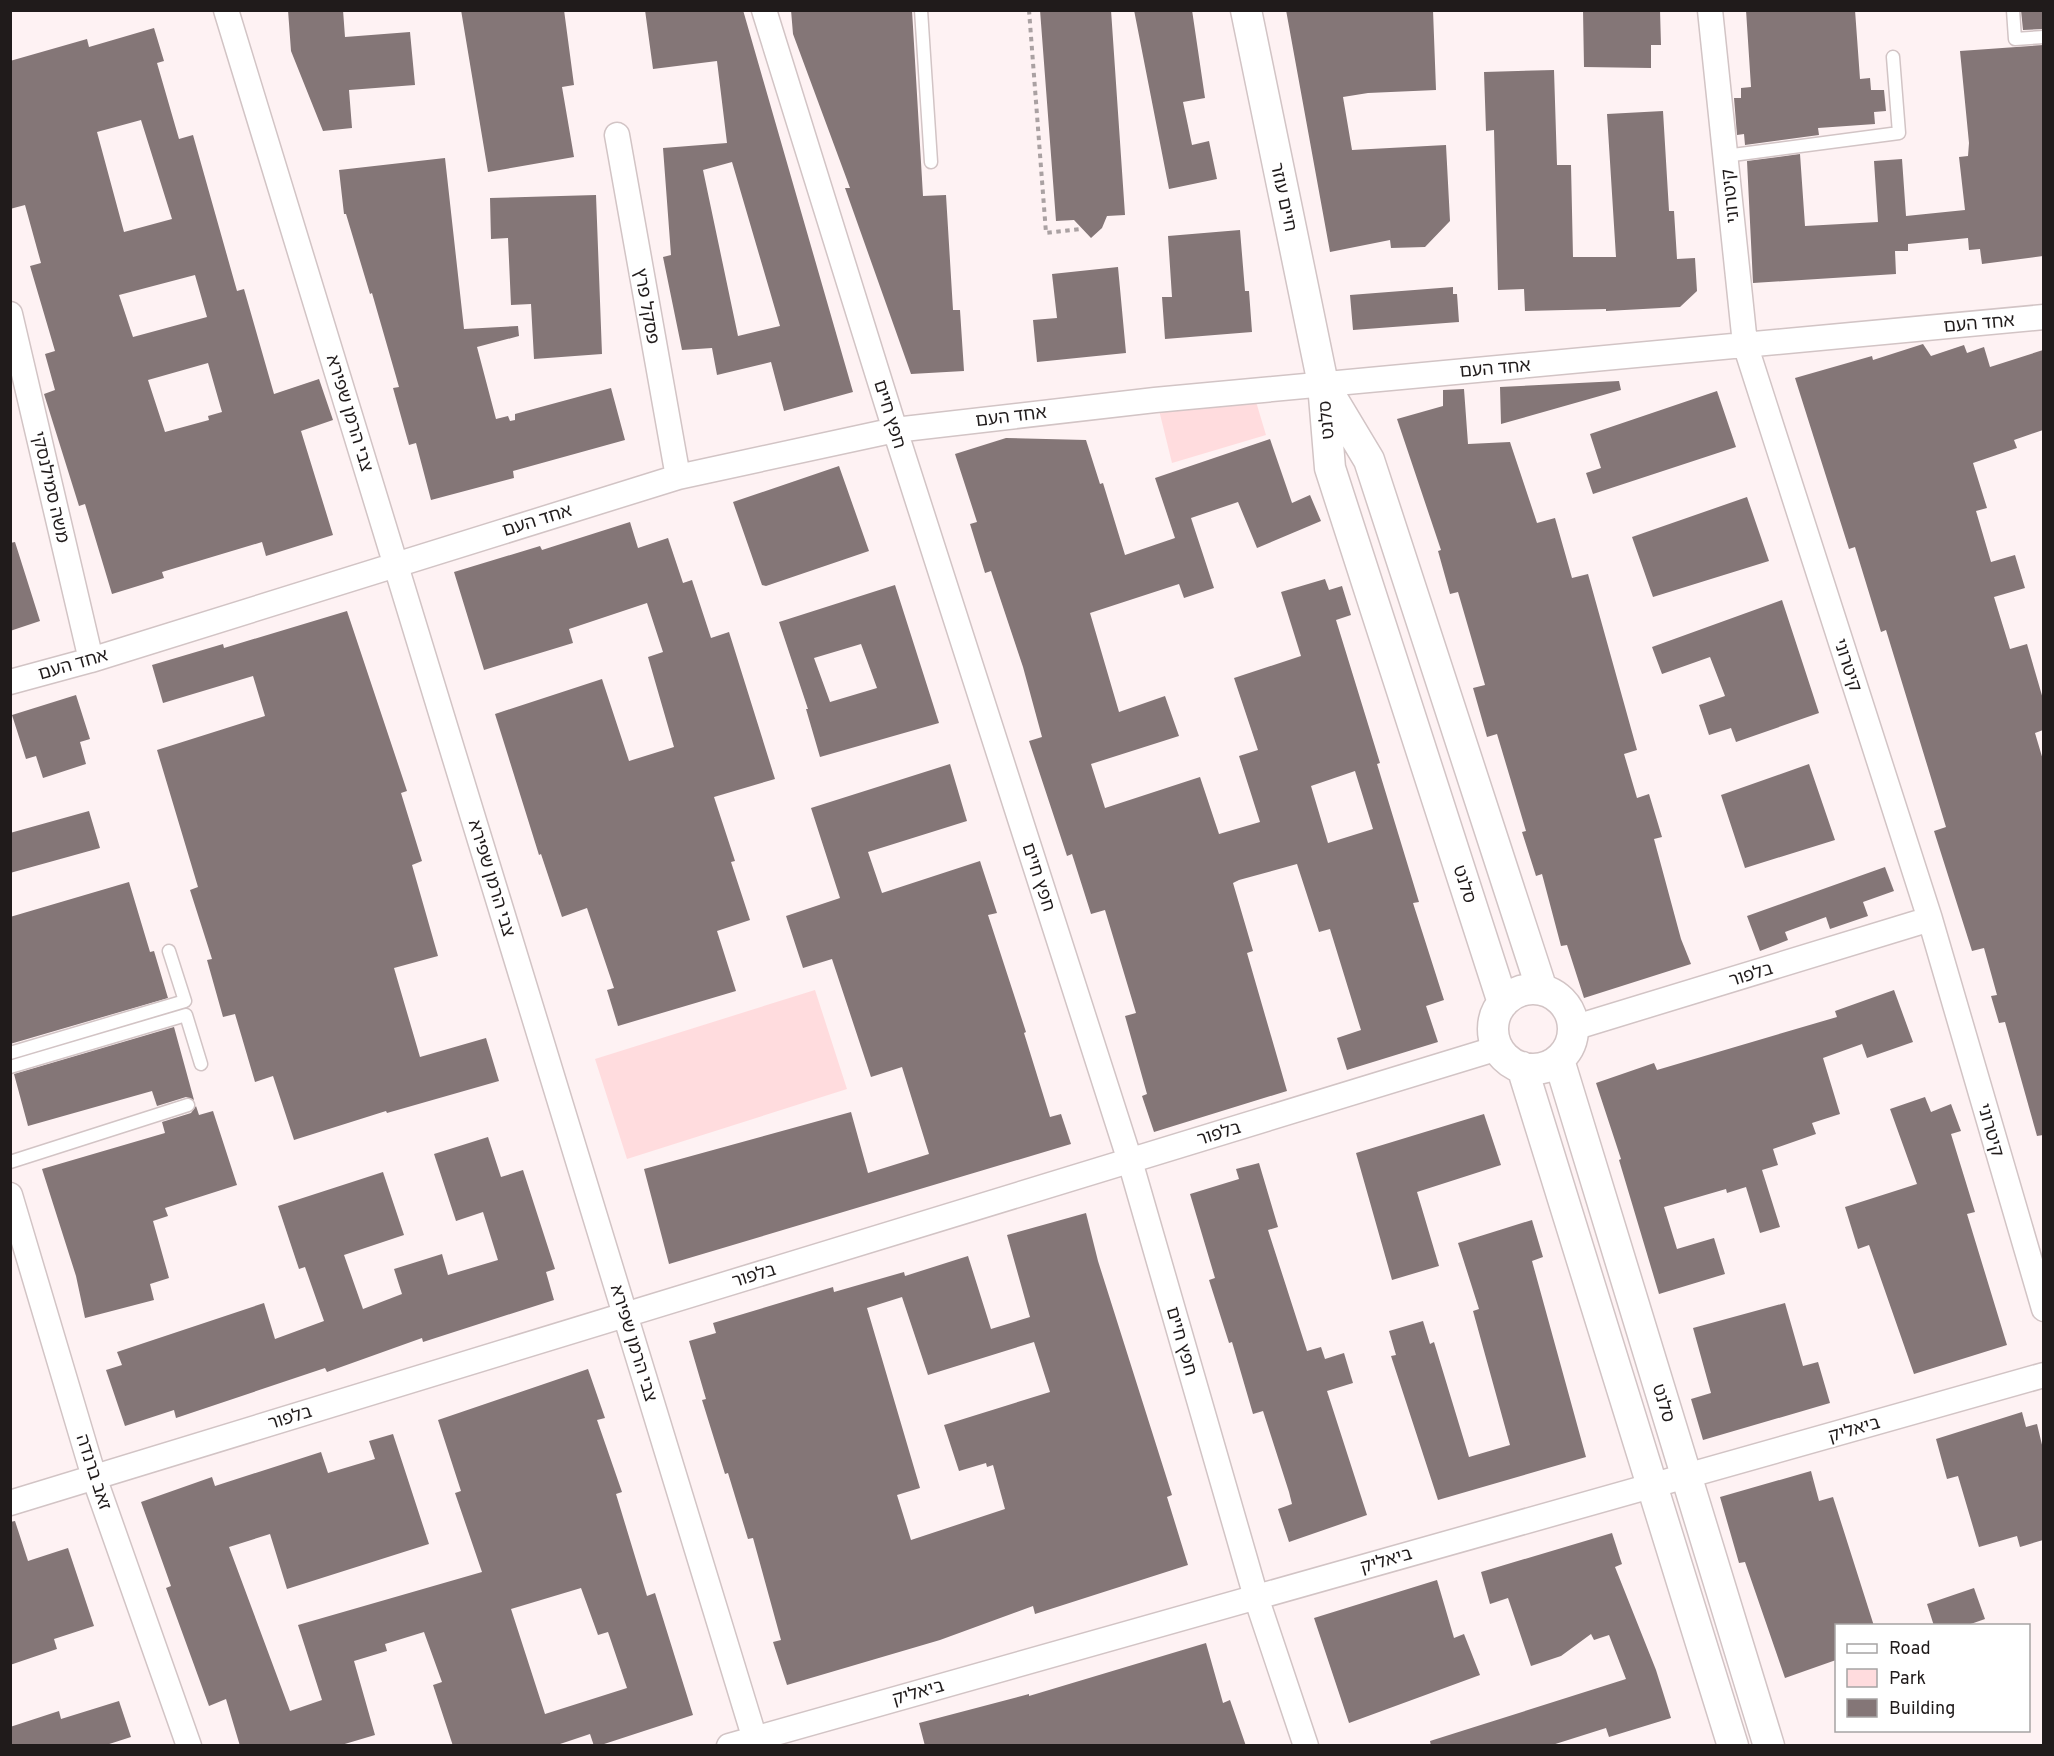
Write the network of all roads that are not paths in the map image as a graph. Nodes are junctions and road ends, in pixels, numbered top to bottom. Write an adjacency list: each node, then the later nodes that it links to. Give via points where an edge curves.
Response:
1 (226, 10): 18 (street, צבי הרמן שפירא)
2 (764, 10): 16 (street, חפץ חיים)
3 (921, 10): 11 (lane)
4 (1246, 10): 15 (street, חיים עוזר)
5 (1710, 10): 10 (street, קיטרוני)
6 (2013, 10): 7 (lane, via 2015,39)
7 (2043, 37)
8 (1893, 57): 10 (lane, via 1899,133)
9 (617, 135): 17 (street, פסקל פרץ)
10 (1725, 156): 14 (street, קיטרוני)
11 (931, 162)
12 (10, 314): 19 (street, משה סמילנסקי)
13 (2043, 317): 14 (street, אחד העם)
14 (1745, 344): 15 (street, אחד העם); 21 (street, קיטרוני)
15 (1323, 384): 16 (street, אחד העם); 23 (street, סלנט, via 1369,460); 24 (street, סלנט, via 1330,468)
16 (895, 430): 17 (street, אחד העם); 33 (street, חפץ חיים)
17 (678, 477): 18 (street, אחד העם)
18 (396, 564): 19 (street, אחד העם); 37 (street, צבי הרמן שפירא)
19 (91, 660): 20 (street, אחד העם)
20 (10, 682)
21 (1930, 919): 25 (street, בלפור); 36 (street, קיטרוני)
22 (169, 951): 27 (lane, via 185,1001)
23 (1542, 990): 24 (street, via 1521,991); 25 (street, via 1564,1004)
24 (1503, 1003): 26 (street, via 1494,1025)
25 (1573, 1028): 28 (street, via 1569,1046)
26 (1498, 1048): 31 (street); 33 (street, בלפור)
27 (10, 1053)
28 (1559, 1060): 31 (street, via 1548,1066); 39 (street, סלנט)
29 (201, 1064): 30 (lane, via 186,1015)
30 (10, 1067)
31 (1522, 1067): 41 (street, סלנט)
32 (188, 1105): 34 (lane)
33 (1130, 1161): 37 (street, בלפור); 43 (street, חפץ חיים)
34 (10, 1162)
35 (10, 1196): 40 (street, זאב ברנדה)
36 (2043, 1309)
37 (625, 1315): 40 (street, בלפור); 44 (street, צבי הרמן שפירא)
38 (2043, 1375): 39 (street, ביאליק)
39 (1687, 1476): 41 (street, ביאליק); 49 (street, סלנט)
40 (94, 1477): 42 (street, בלפור); 45 (street, זאב ברנדה)
41 (1653, 1485): 43 (street, ביאליק); 48 (street, סלנט)
42 (10, 1503)
43 (1256, 1597): 44 (street, ביאליק); 47 (street, חפץ חיים)
44 (756, 1742): 46 (street, ביאליק)
45 (189, 1746)
46 (729, 1746)
47 (1306, 1746)
48 (1733, 1746)
49 (1769, 1746)

